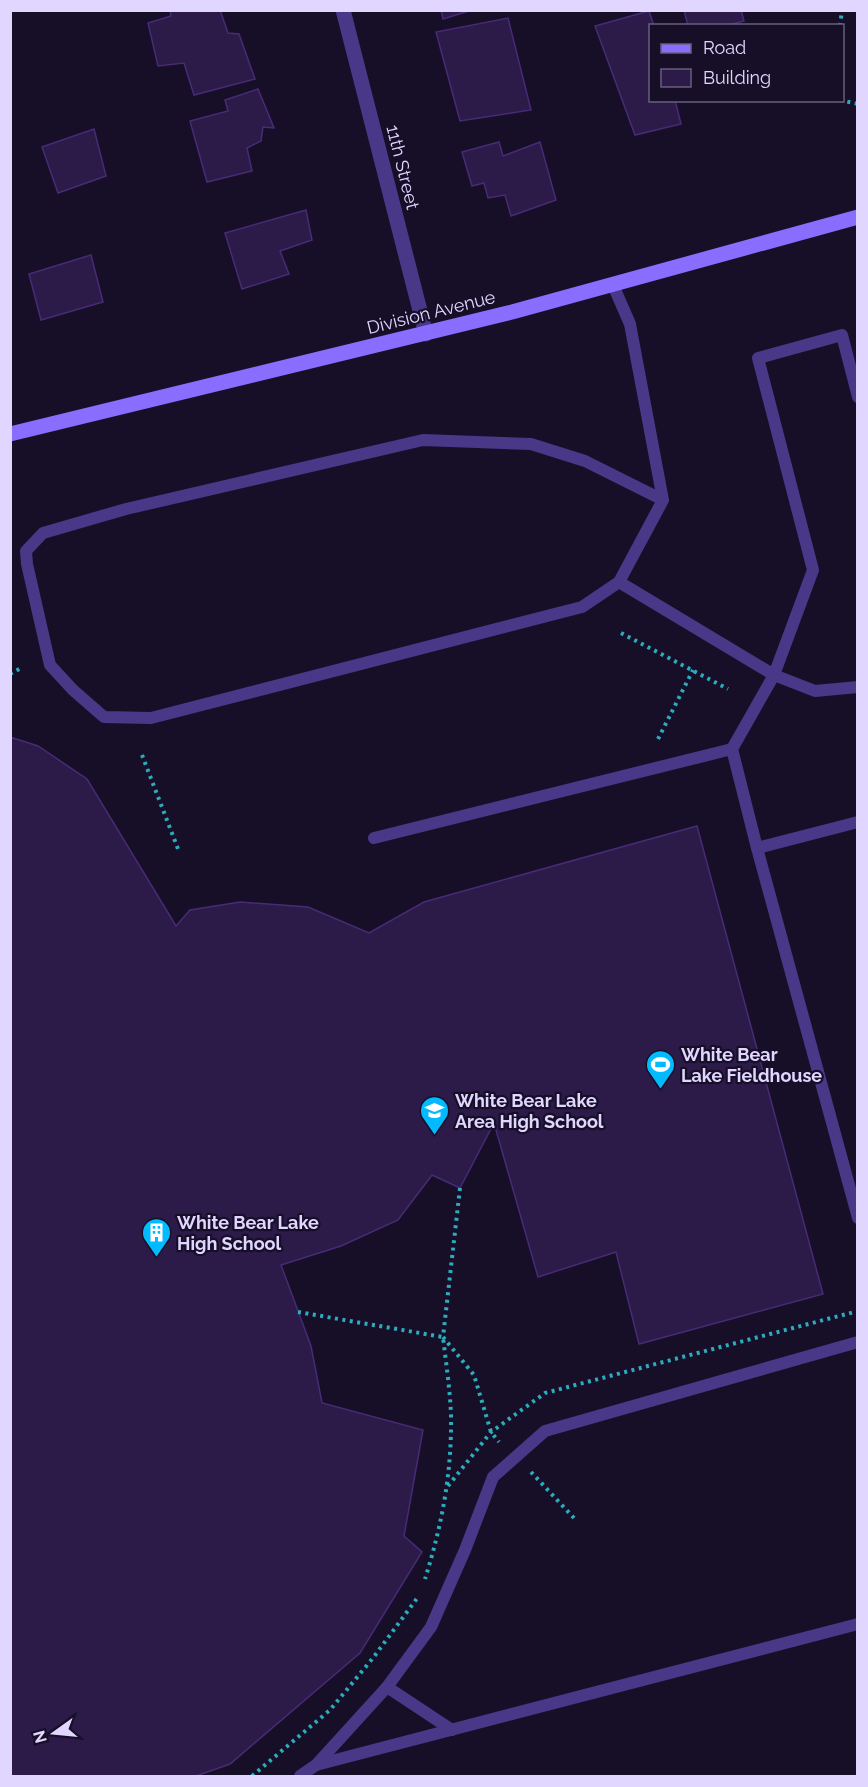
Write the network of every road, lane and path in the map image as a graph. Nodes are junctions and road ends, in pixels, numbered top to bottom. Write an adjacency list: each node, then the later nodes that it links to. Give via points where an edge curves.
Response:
1 (343, 10): 4 (street, 11th Street)
2 (858, 217): 3 (street, Division Avenue)
3 (613, 285): 4 (street, Division Avenue); 7 (lane, via 630,324)
4 (426, 334): 6 (street, Division Avenue)
5 (858, 397): 13 (lane, via 842,335 758,358 813,570)
6 (10, 434)
7 (663, 500): 8 (lane); 8 (lane, via 585,461 531,444 423,440 126,509 43,533 26,550 50,664 104,717 151,718 529,622 582,608)
8 (619, 582): 13 (lane)
9 (621, 633): 11 (path)
10 (21, 668): 12 (path)
11 (693, 670): 15 (path); 16 (path)
12 (10, 674)
13 (774, 675): 14 (lane, via 815,691); 17 (lane)
14 (858, 687)
15 (728, 689)
16 (658, 739)
17 (732, 749): 20 (lane); 21 (lane)
18 (142, 755): 22 (path)
19 (858, 822): 21 (lane)
20 (374, 838)
21 (757, 848): 24 (lane)
22 (178, 849)
23 (460, 1188): 27 (path)
24 (858, 1218)
25 (858, 1311): 29 (path, via 545,1393)
26 (298, 1312): 27 (path)
27 (443, 1337): 29 (path, via 474,1375); 30 (path, via 451,1414)
28 (858, 1342): 34 (lane, via 545,1431 493,1477 431,1627)
29 (491, 1432): 30 (path)
30 (448, 1486): 31 (path)
31 (425, 1580)
32 (422, 1591): 37 (path, via 330,1710)
33 (858, 1624): 35 (lane)
34 (387, 1687): 35 (lane); 36 (lane)
35 (452, 1730): 36 (lane)
36 (316, 1765): 38 (lane)
37 (252, 1776)
38 (300, 1776)

